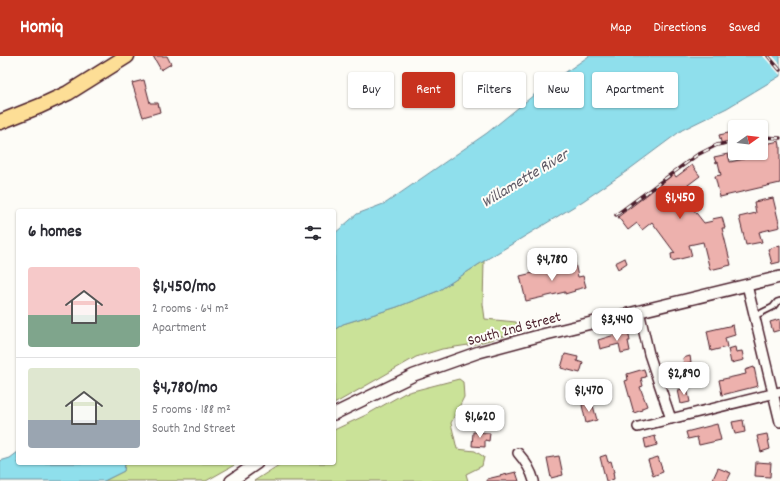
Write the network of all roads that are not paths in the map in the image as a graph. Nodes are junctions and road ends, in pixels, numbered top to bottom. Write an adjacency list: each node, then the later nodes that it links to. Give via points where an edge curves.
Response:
1 (127, 56): 2 (main road, via 68,94)
2 (0, 122)
3 (780, 277): 4 (street, South 2nd Street)
4 (747, 285): 6 (street, South 2nd Street); 7 (street)
5 (780, 300): 7 (lane, via 773,307)
6 (639, 311): 9 (street, South 2nd Street, via 480,352 414,375); 10 (street, via 649,354)
7 (755, 316): 8 (street)
8 (777, 393): 10 (street); 11 (street)
9 (336, 413)
10 (671, 419): 12 (street)
11 (780, 422)
12 (638, 427)
13 (518, 453): 16 (street, via 526,462)
14 (254, 465): 15 (street)
15 (231, 481)
16 (534, 481)

